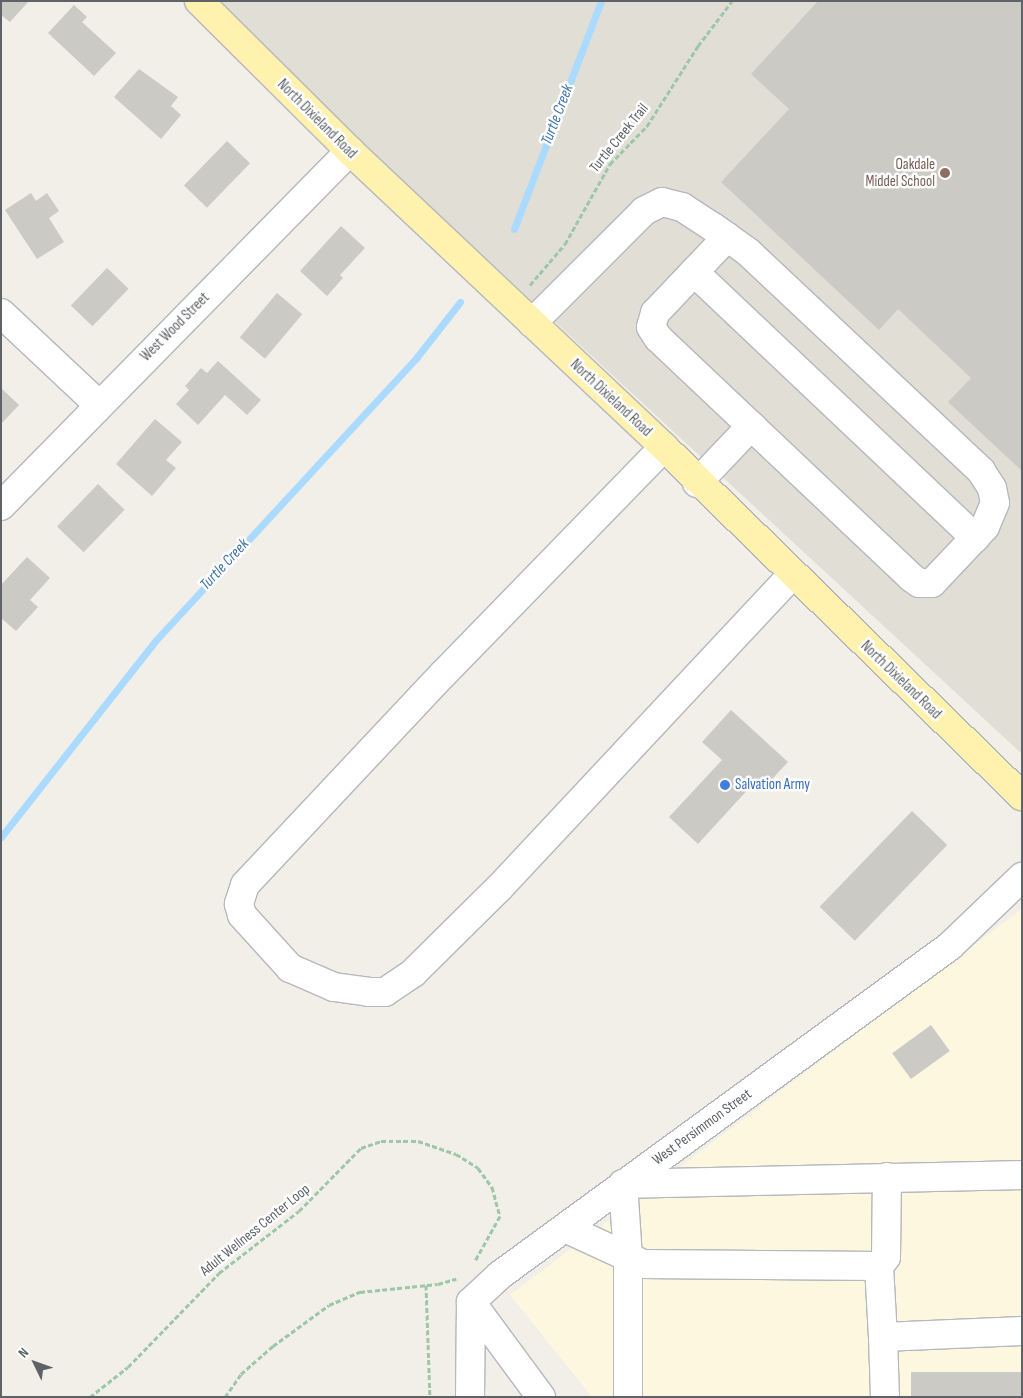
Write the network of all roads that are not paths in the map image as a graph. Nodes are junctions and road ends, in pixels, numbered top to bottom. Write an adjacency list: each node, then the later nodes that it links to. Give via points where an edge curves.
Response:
1 (198, 1): 2 (main road, North Dixieland Road)
2 (350, 151): 6 (main road, North Dixieland Road); 7 (street, West Wood Street)
3 (727, 237): 4 (street); 6 (street, via 682,207 662,202 644,212); 12 (street, via 748,252 981,471 992,488 994,503 985,528)
4 (694, 272): 8 (street, via 655,313 650,327); 12 (street)
5 (1, 314): 7 (street)
6 (532, 323): 9 (main road, North Dixieland Road)
7 (98, 404): 11 (street, West Wood Street)
8 (751, 426): 10 (street); 12 (street, via 919,583 932,583)
9 (664, 447): 10 (main road, North Dixieland Road); 13 (street, via 244,885 239,904 242,915 290,968 334,987 368,992 385,992 413,973 507,880)
10 (697, 483): 13 (main road, North Dixieland Road)
11 (1, 506)
12 (975, 538)
13 (792, 575): 14 (main road, North Dixieland Road)
14 (1022, 796)
15 (1022, 877): 18 (street, West Persimmon Street, via 950,946)
16 (1022, 1175): 17 (street)
17 (887, 1177): 18 (street); 21 (street, via 886,1257)
18 (623, 1184): 19 (street, West Persimmon Street); 20 (street)
19 (565, 1228): 20 (street); 22 (street, West Persimmon Street, via 500,1274)
20 (628, 1257): 21 (street, via 643,1264); 27 (street)
21 (879, 1266): 24 (street)
22 (471, 1302): 25 (street); 26 (street)
23 (1022, 1331): 24 (street)
24 (883, 1337): 28 (street)
25 (470, 1397)
26 (542, 1397)
27 (628, 1397)
28 (886, 1397)

